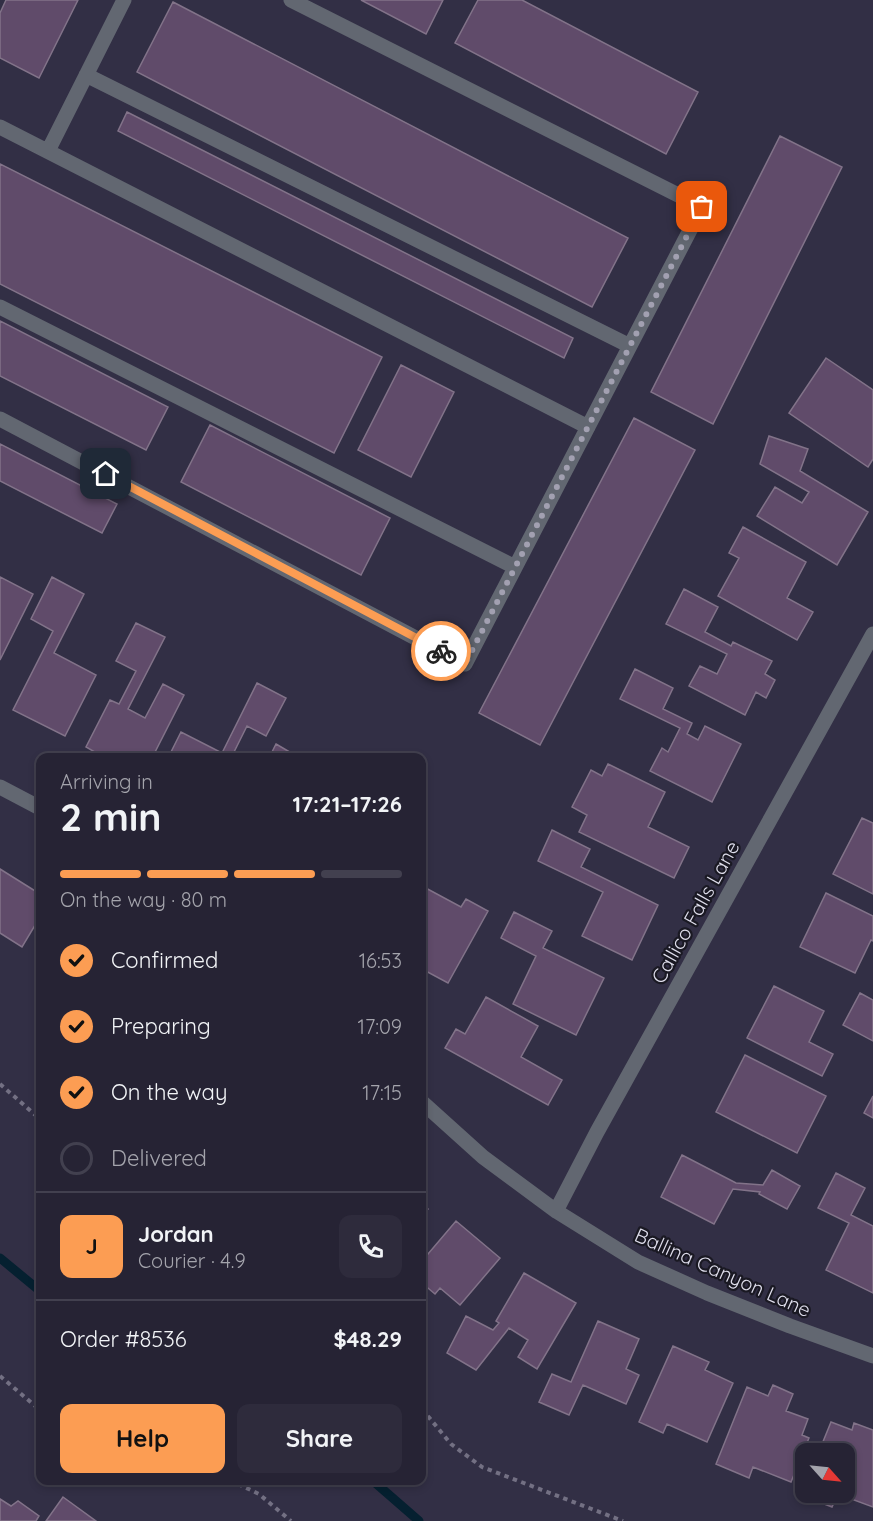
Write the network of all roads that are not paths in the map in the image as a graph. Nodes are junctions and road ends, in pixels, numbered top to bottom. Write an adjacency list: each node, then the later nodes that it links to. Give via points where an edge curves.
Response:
1 (124, 0): 3 (street)
2 (291, 0): 7 (street, via 702,207)
3 (86, 75): 5 (street); 7 (street)
4 (0, 127): 5 (street)
5 (48, 151): 9 (street)
6 (0, 307): 10 (street)
7 (630, 346): 9 (street)
8 (0, 419): 10 (street, via 465,664)
9 (588, 427): 10 (street)
10 (515, 567)
11 (873, 634): 15 (street, Callico Falls Lane)
12 (0, 787): 13 (street)
13 (36, 806)
14 (426, 1106): 15 (street, Ballina Canyon Lane, via 483,1157)
15 (556, 1211): 16 (street, Ballina Canyon Lane, via 638,1262 707,1293)
16 (873, 1356)

